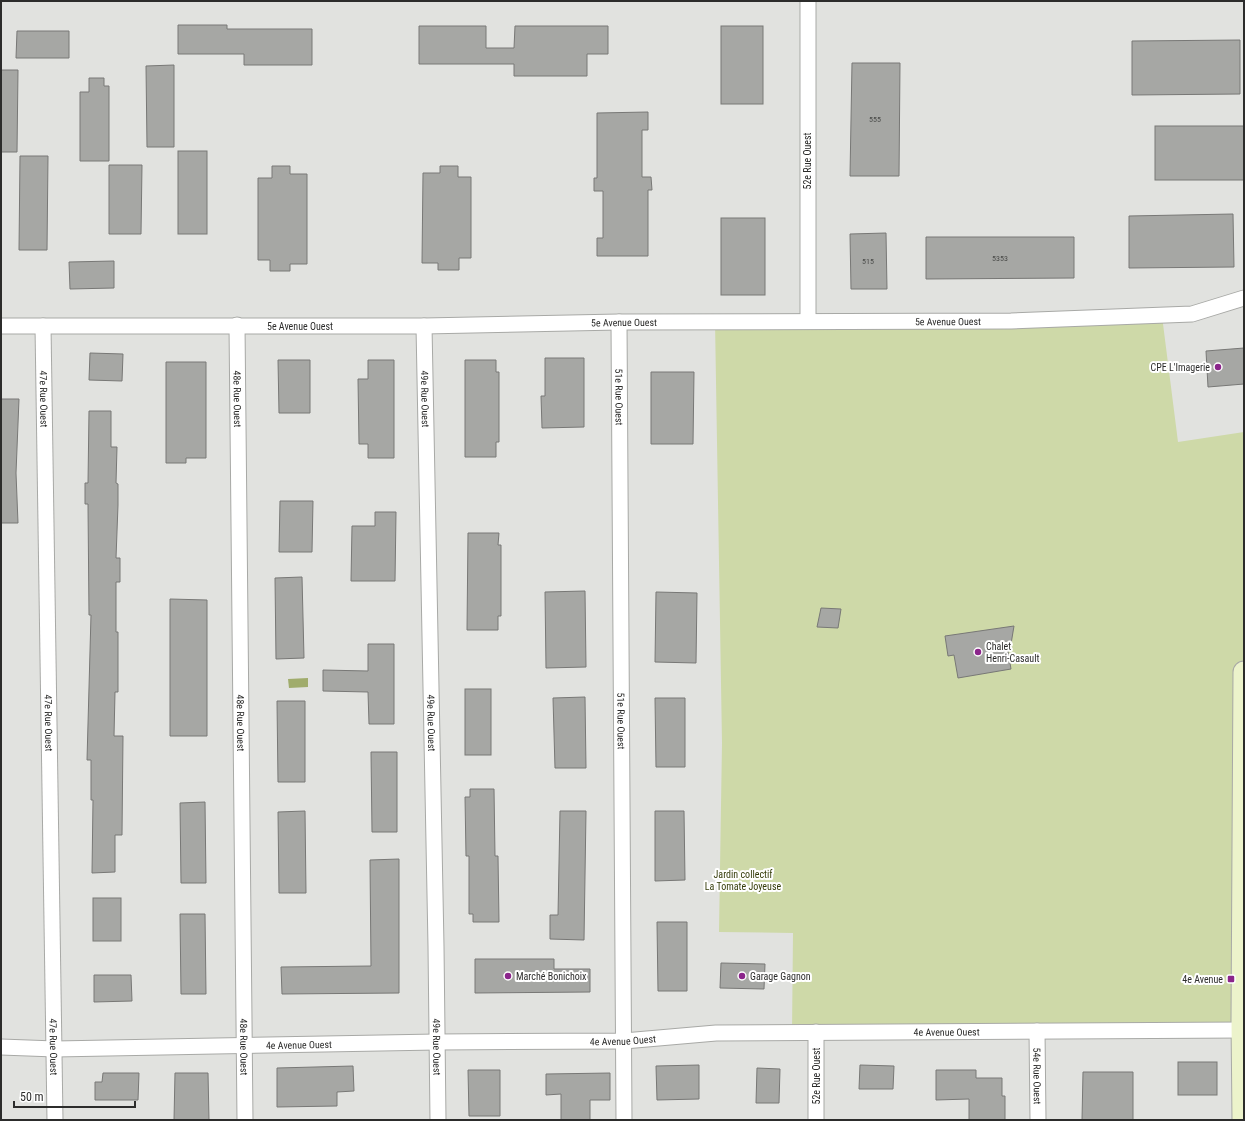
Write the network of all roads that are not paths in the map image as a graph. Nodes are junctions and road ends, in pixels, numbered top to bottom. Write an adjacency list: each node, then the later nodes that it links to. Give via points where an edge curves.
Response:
1 (808, 1): 3 (street, 52e Rue Ouest)
2 (1244, 298): 3 (street, 5e Avenue Ouest, via 1192,314 1011,321)
3 (808, 321): 4 (street, 5e Avenue Ouest)
4 (619, 322): 8 (street, 5e Avenue Ouest); 13 (street, 51e Rue Ouest)
5 (237, 325): 7 (street, 5e Avenue Ouest); 8 (street, 5e Avenue Ouest); 16 (street, 48e Rue Ouest)
6 (1, 326): 7 (street, 5e Avenue Ouest)
7 (43, 326): 17 (street, 47e Rue Ouest)
8 (424, 326): 14 (street, 49e Rue Ouest)
9 (1244, 672): 10 (street)
10 (1243, 1030): 11 (street, 4e Avenue Ouest); 24 (street)
11 (1037, 1031): 12 (street, 4e Avenue Ouest); 23 (street, 54e Rue Ouest)
12 (816, 1032): 13 (street, 4e Avenue Ouest, via 716,1033); 22 (street, 52e Rue Ouest)
13 (624, 1041): 14 (street, 4e Avenue Ouest); 21 (street, 51e Rue Ouest)
14 (437, 1042): 16 (street, 4e Avenue Ouest); 20 (street, 49e Rue Ouest)
15 (1, 1046): 17 (street, 4e Avenue Ouest)
16 (244, 1047): 17 (street, 4e Avenue Ouest); 19 (street, 48e Rue Ouest)
17 (55, 1049): 18 (street, 47e Rue Ouest)
18 (55, 1120)
19 (245, 1120)
20 (438, 1120)
21 (624, 1120)
22 (816, 1120)
23 (1038, 1120)
24 (1243, 1120)

